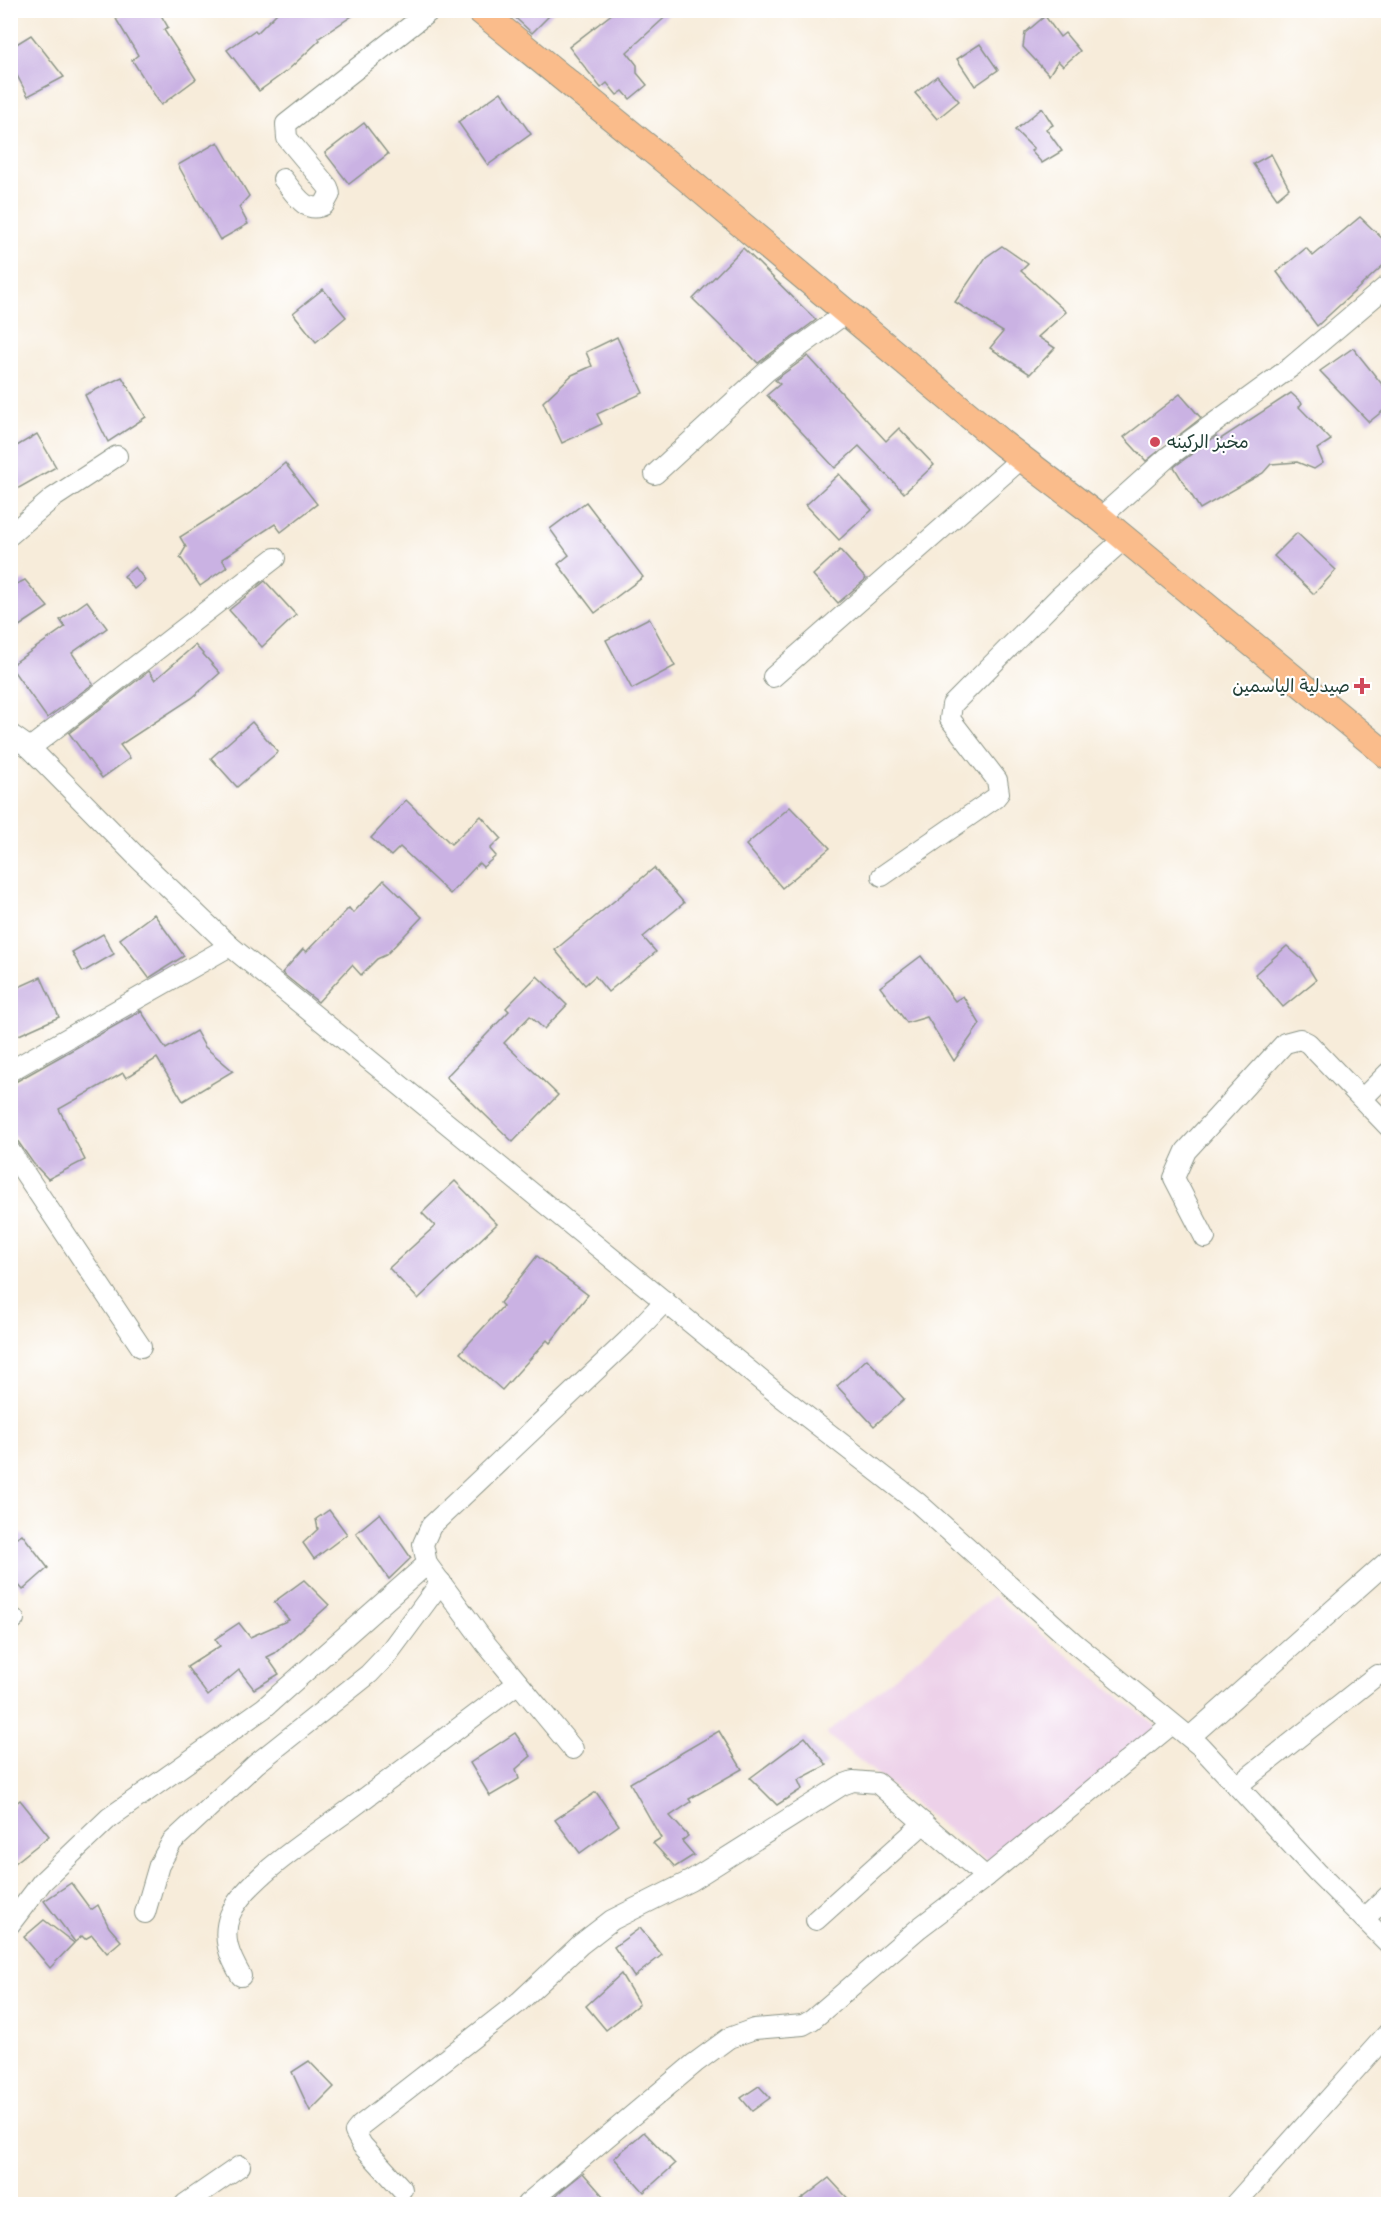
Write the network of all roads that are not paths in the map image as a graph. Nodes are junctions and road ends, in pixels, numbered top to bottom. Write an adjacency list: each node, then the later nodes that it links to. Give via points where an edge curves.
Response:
1 (431, 10): 3 (street, via 286,124 287,138 328,187 330,194 324,206 305,206)
2 (479, 10): 5 (main road)
3 (284, 179)
4 (1389, 285): 9 (street, via 1290,367 1169,456)
5 (846, 313): 7 (main road); 8 (street, via 767,372)
6 (117, 456): 10 (street, via 53,498)
7 (1022, 458): 9 (main road); 13 (street)
8 (655, 474)
9 (1100, 518): 11 (main road)
10 (10, 535)
11 (1125, 538): 16 (main road); 17 (street, via 1059,597 952,705 950,719 997,780 999,793)
12 (275, 558): 15 (street)
13 (773, 677)
14 (10, 734): 15 (street)
15 (30, 748): 18 (street)
16 (1389, 756)
17 (882, 876)
18 (230, 946): 19 (street); 25 (street)
19 (10, 1071)
20 (1389, 1073): 21 (street)
21 (1363, 1098): 22 (street); 24 (street, via 1308,1043 1300,1039 1285,1043 1186,1151 1174,1178)
22 (1389, 1126)
23 (10, 1151): 26 (street)
24 (1205, 1238)
25 (665, 1301): 28 (street, via 431,1526 423,1544); 32 (street, via 918,1503)
26 (141, 1347)
27 (1389, 1561): 33 (street)
28 (427, 1564): 29 (street); 42 (street, via 264,1708 109,1818 42,1882)
29 (441, 1582): 31 (street); 39 (street, via 369,1674 256,1764 172,1842 159,1865)
30 (1377, 1675): 35 (street)
31 (518, 1683): 34 (street); 44 (street, via 302,1845 240,1897 225,1938)
32 (1172, 1724): 33 (street); 37 (street)
33 (1190, 1737): 35 (street)
34 (573, 1749)
35 (1237, 1786): 40 (street)
36 (924, 1823): 37 (street); 41 (street); 47 (street, via 877,1783 854,1780 690,1881 612,1920 519,2002 355,2132)
37 (986, 1877): 49 (street, via 802,2025 754,2029 729,2038)
38 (1389, 1896): 40 (street)
39 (146, 1913)
40 (1364, 1919): 43 (street)
41 (816, 1920)
42 (10, 1924)
43 (1389, 1943)
44 (241, 1976)
45 (1389, 2033): 50 (street)
46 (240, 2166): 48 (street)
47 (402, 2189)
48 (185, 2205)
49 (527, 2205)
50 (1235, 2205)

